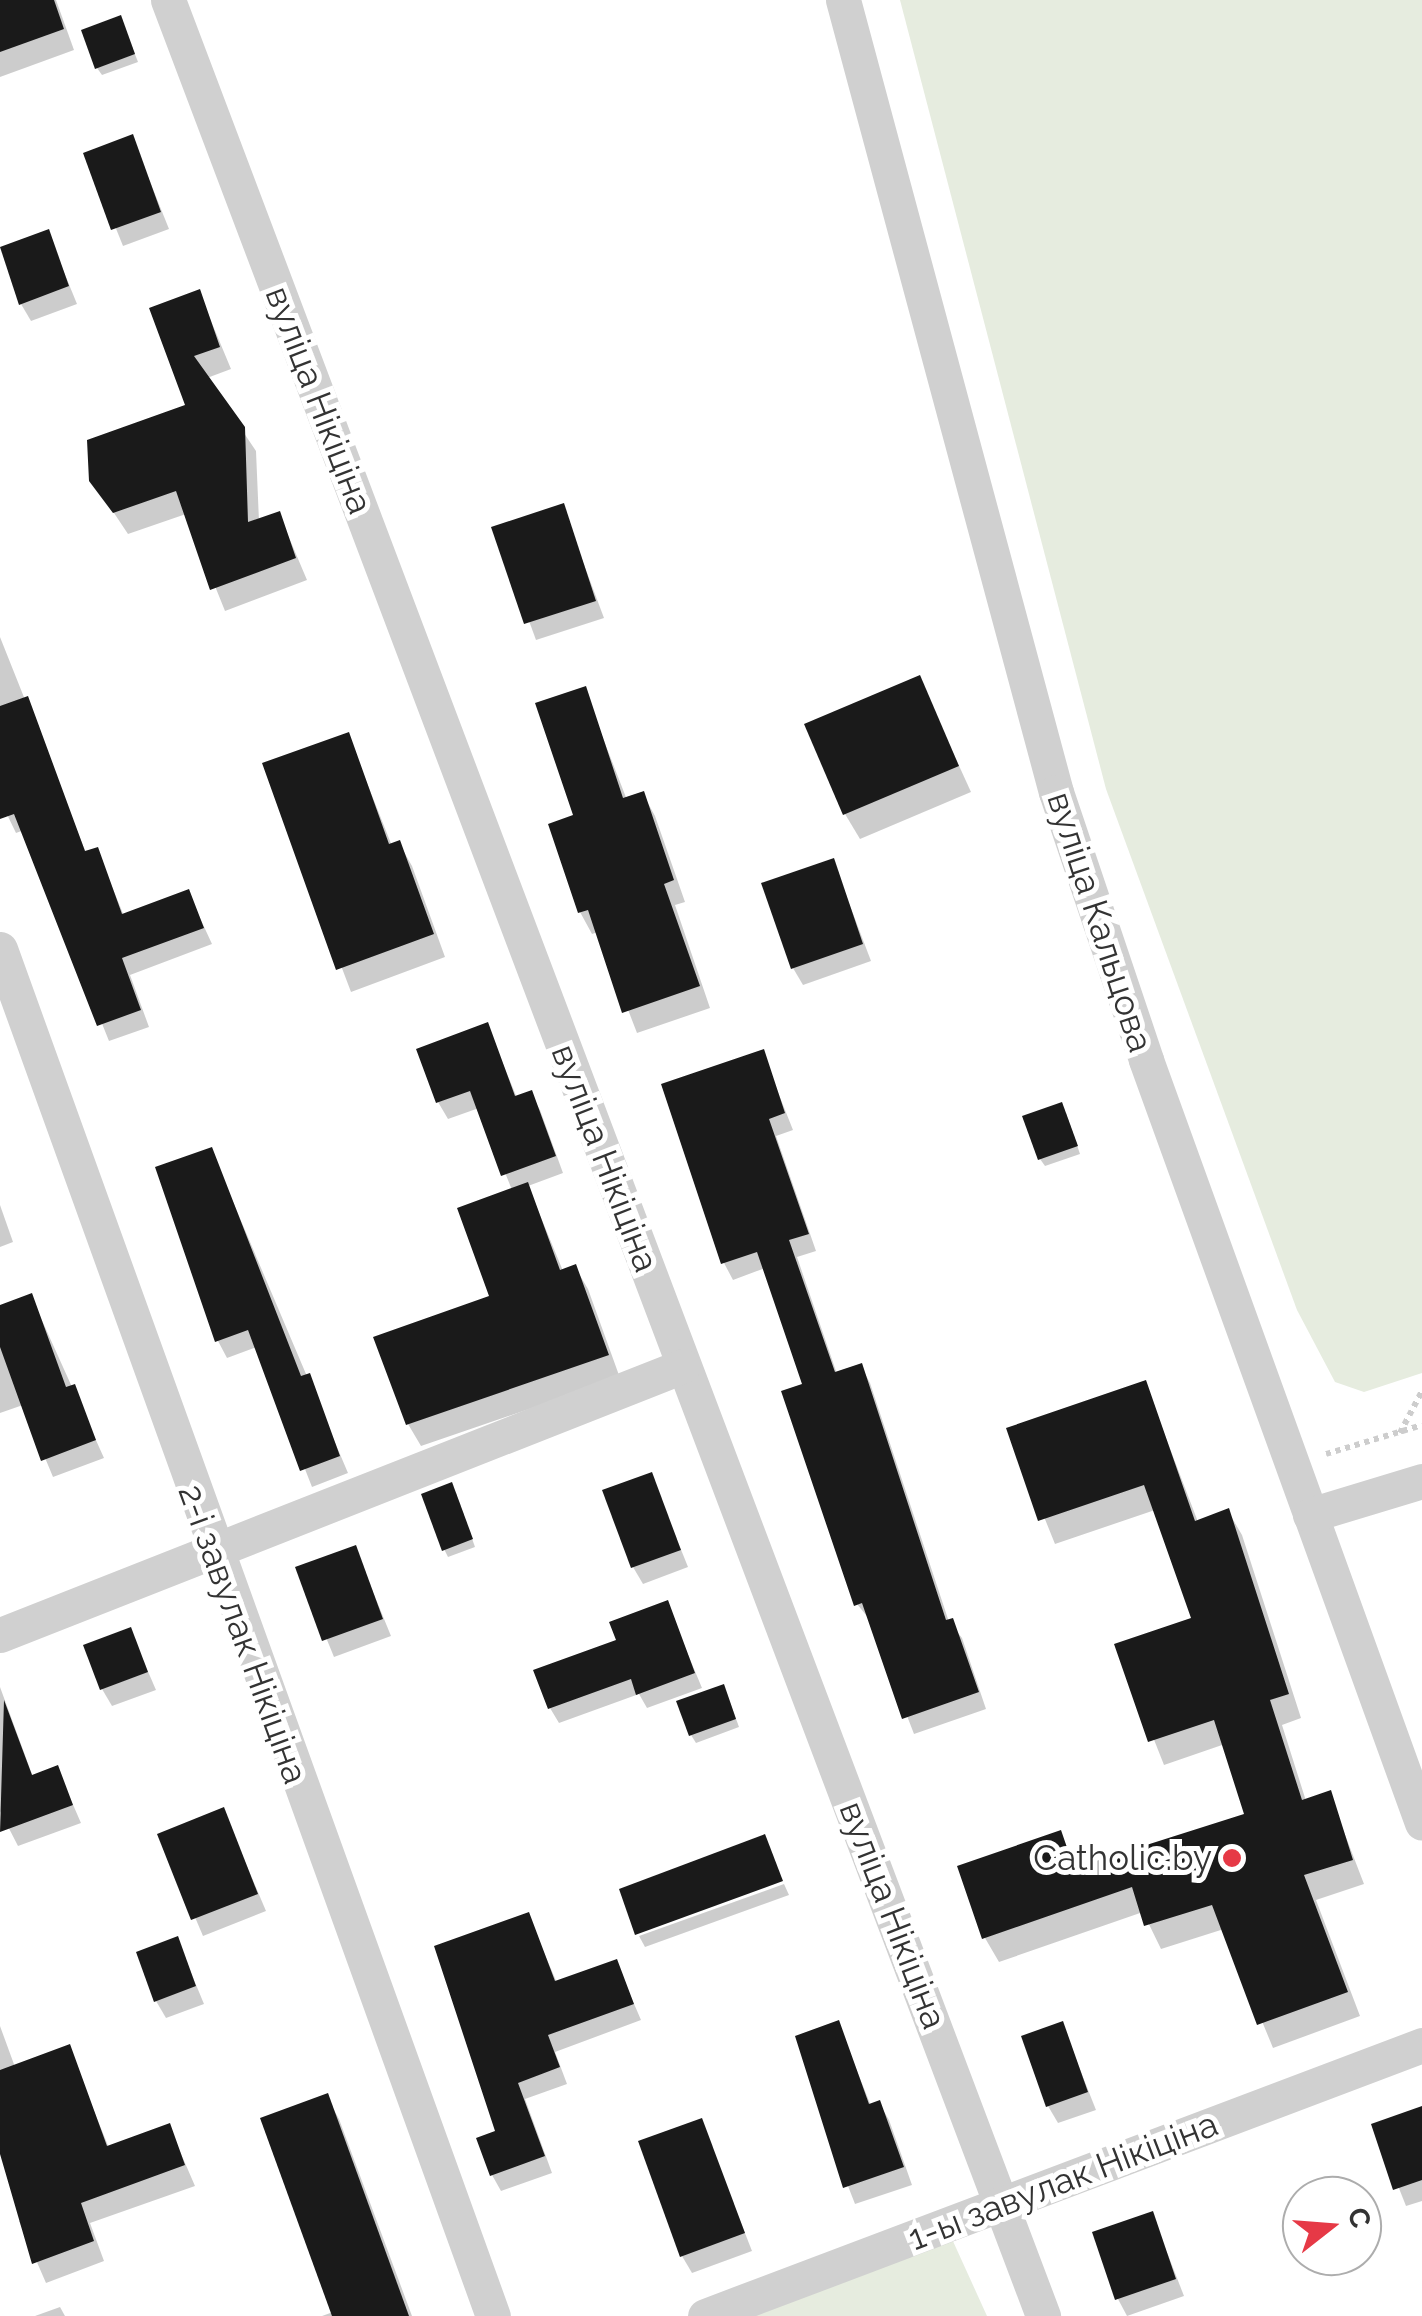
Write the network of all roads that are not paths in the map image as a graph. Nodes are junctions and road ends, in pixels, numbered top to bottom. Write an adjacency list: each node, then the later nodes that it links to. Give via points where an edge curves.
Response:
1 (168, 0): 4 (street, вуліца Нікіціна)
2 (844, 0): 6 (street, вуліца Кальцова, via 1056,792)
3 (0, 949): 7 (street, 2-і завулак Нікіціна)
4 (683, 1366): 7 (street); 11 (street, вуліца Нікіціна)
5 (1422, 1481): 6 (street)
6 (1310, 1515): 9 (street, вуліца Кальцова)
7 (211, 1549): 8 (street); 12 (street, 2-і завулак Нікіціна)
8 (0, 1635)
9 (1422, 1823)
10 (1422, 2045): 11 (street, 1-ы завулак Нікіціна)
11 (1003, 2204): 13 (street, 1-ы завулак Нікіціна); 14 (street, вуліца Нікіціна)
12 (493, 2316)
13 (705, 2316)
14 (1043, 2316)

